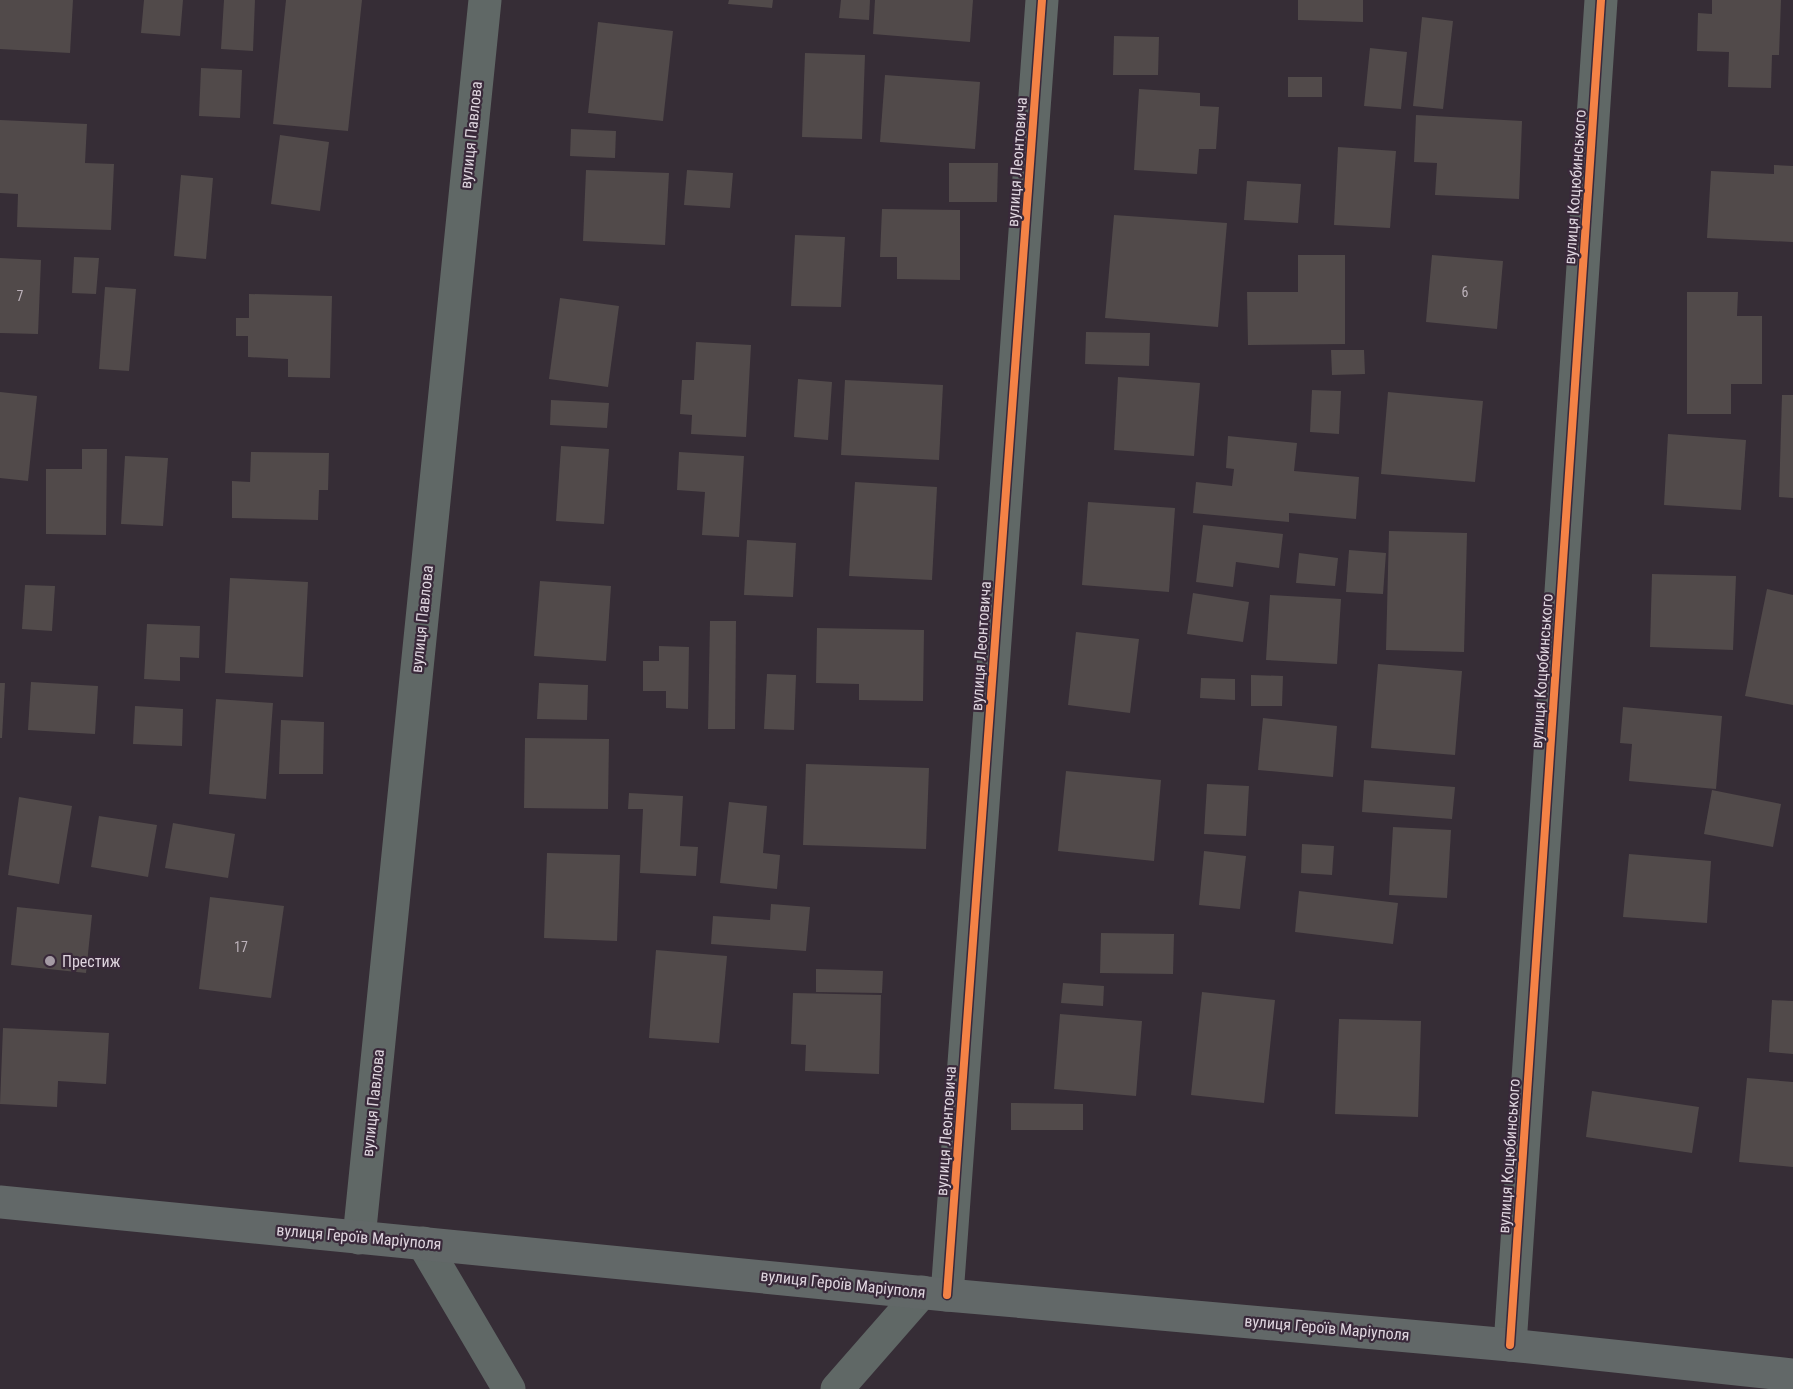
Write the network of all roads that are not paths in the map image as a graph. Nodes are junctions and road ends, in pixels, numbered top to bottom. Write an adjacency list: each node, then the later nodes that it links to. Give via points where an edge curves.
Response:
1 (485, 0): 5 (street, вулиця Павлова)
2 (1042, 0): 7 (street, вулиця Леонтовича)
3 (1601, 0): 8 (street, вулиця Коцюбинського)
4 (0, 1202): 5 (main road, вулиця Героїв Маріуполя)
5 (359, 1238): 6 (main road, вулиця Героїв Маріуполя)
6 (423, 1243): 7 (main road, вулиця Героїв Маріуполя); 10 (street)
7 (934, 1293): 8 (main road, вулиця Героїв Маріуполя); 11 (street)
8 (1510, 1345): 9 (main road, вулиця Героїв Маріуполя)
9 (1793, 1375)
10 (509, 1389)
11 (837, 1389)

